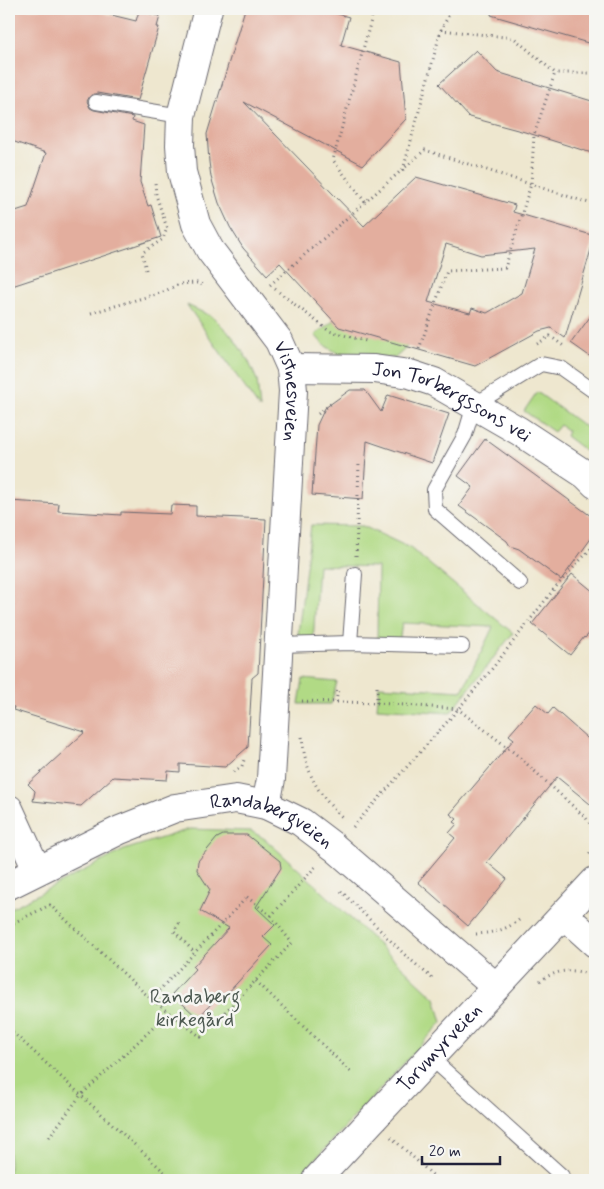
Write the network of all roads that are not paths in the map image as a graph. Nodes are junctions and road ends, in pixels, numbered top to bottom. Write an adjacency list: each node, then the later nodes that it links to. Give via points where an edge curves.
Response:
1 (208, 9): 3 (main road, Vistnesveien)
2 (96, 102): 3 (lane)
3 (181, 116): 4 (main road, Vistnesveien, via 182,172 196,224 210,250 279,341)
4 (291, 368): 6 (main road, Jon Torbergssons vei, via 374,369 410,374 434,382); 11 (main road, Vistnesveien, via 294,391)
5 (595, 392): 6 (lane, via 562,368 541,364)
6 (474, 405): 7 (main road, Jon Torbergssons vei, via 519,431); 9 (lane, via 465,435 434,490 435,509)
7 (595, 484)
8 (355, 574): 10 (lane)
9 (520, 583)
10 (350, 643): 11 (lane); 12 (lane)
11 (279, 644): 13 (main road, Vistnesveien, via 271,779)
12 (462, 646)
13 (266, 805): 15 (main road, Randabergveien, via 236,799 175,808); 20 (main road, Randabergveien, via 301,822 334,846)
14 (9, 809): 15 (main road)
15 (37, 870): 17 (main road, Randabergveien)
16 (589, 870): 18 (main road, Torvmyrveien)
17 (9, 885)
18 (564, 916): 19 (main road); 20 (main road, Torvmyrveien)
19 (595, 943)
20 (496, 987): 21 (main road, Torvmyrveien)
21 (430, 1057): 22 (lane); 23 (main road, Torvmyrveien)
22 (562, 1176)
23 (316, 1180)

